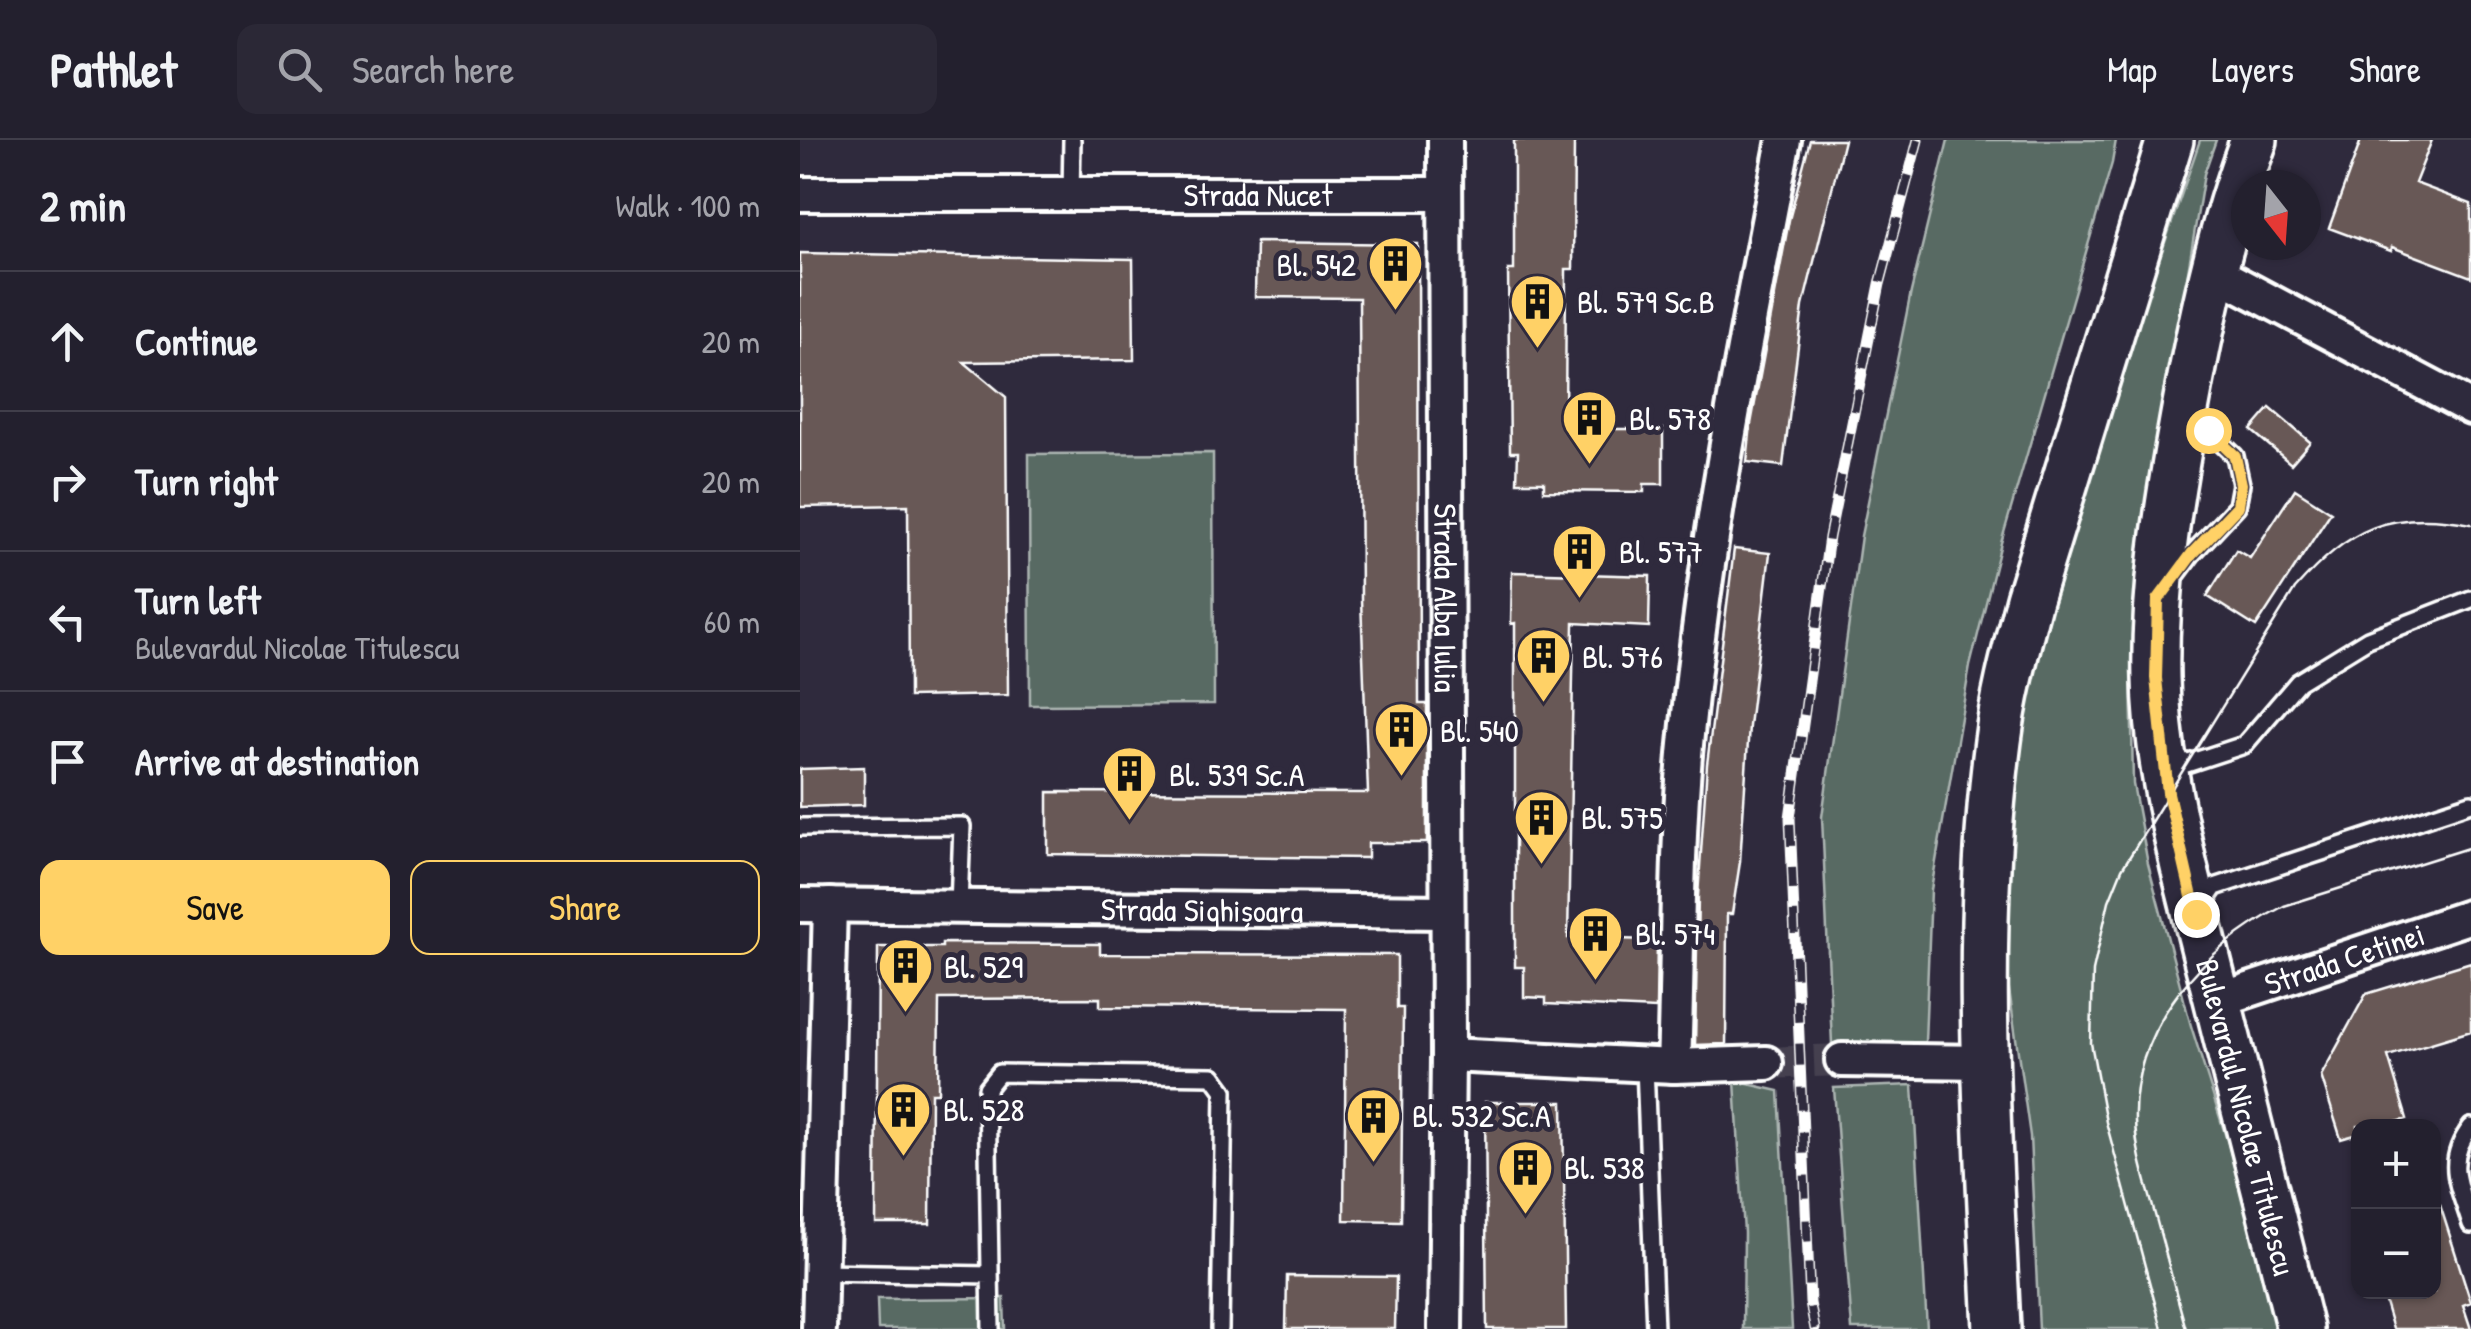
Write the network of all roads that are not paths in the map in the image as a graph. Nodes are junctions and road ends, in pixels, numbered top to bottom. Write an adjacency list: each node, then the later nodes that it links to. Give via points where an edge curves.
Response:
1 (1072, 140): 8 (lane)
2 (1444, 140): 7 (street, Strada Alba Iulia)
3 (1784, 140): 27 (street, via 1706,568)
4 (2170, 140): 25 (main road, via 2004,700 1987,890)
5 (2254, 140): 9 (main road, Bulevardul Nicolae Titulescu)
6 (800, 194): 8 (street, Strada Nucet)
7 (1446, 194): 8 (street, Strada Nucet); 19 (street, Strada Alba Iulia)
8 (1072, 195)
9 (2215, 272): 10 (street); 11 (main road, Bulevardul Nicolae Titulescu)
10 (2471, 408)
11 (2185, 410): 13 (main road, Bulevardul Nicolae Titulescu); 13 (lane, via 2235,456 2238,506)
12 (2471, 599): 14 (lane, via 2368,638 2298,682 2244,745 2186,764)
13 (2158, 600): 14 (main road, Bulevardul Nicolae Titulescu)
14 (2160, 739): 20 (main road, Bulevardul Nicolae Titulescu)
15 (2471, 803): 20 (lane, via 2216,887)
16 (800, 828): 18 (lane, via 962,826)
17 (815, 905): 18 (street, Strada Sighișoara); 30 (street)
18 (959, 906): 19 (street, Strada Sighișoara)
19 (1447, 912): 23 (street, Strada Alba Iulia)
20 (2196, 914): 22 (main road, Bulevardul Nicolae Titulescu)
21 (2471, 916): 22 (street, Strada Cetinei)
22 (2219, 1000): 38 (main road, Bulevardul Nicolae Titulescu)
23 (1448, 1055): 27 (street); 35 (street, Strada Alba Iulia)
24 (1842, 1060): 25 (street)
25 (1986, 1062): 37 (main road)
26 (1766, 1063): 27 (street)
27 (1659, 1066): 36 (lane)
28 (2471, 1128): 29 (lane, via 2455,1152)
29 (2471, 1226)
30 (810, 1272): 31 (lane); 32 (street)
31 (990, 1275): 33 (lane); 34 (lane, via 987,1088 999,1072 1212,1076 1224,1091)
32 (819, 1329)
33 (990, 1329)
34 (1220, 1329)
35 (1445, 1329)
36 (1655, 1329)
37 (1996, 1329)
38 (2300, 1329)

